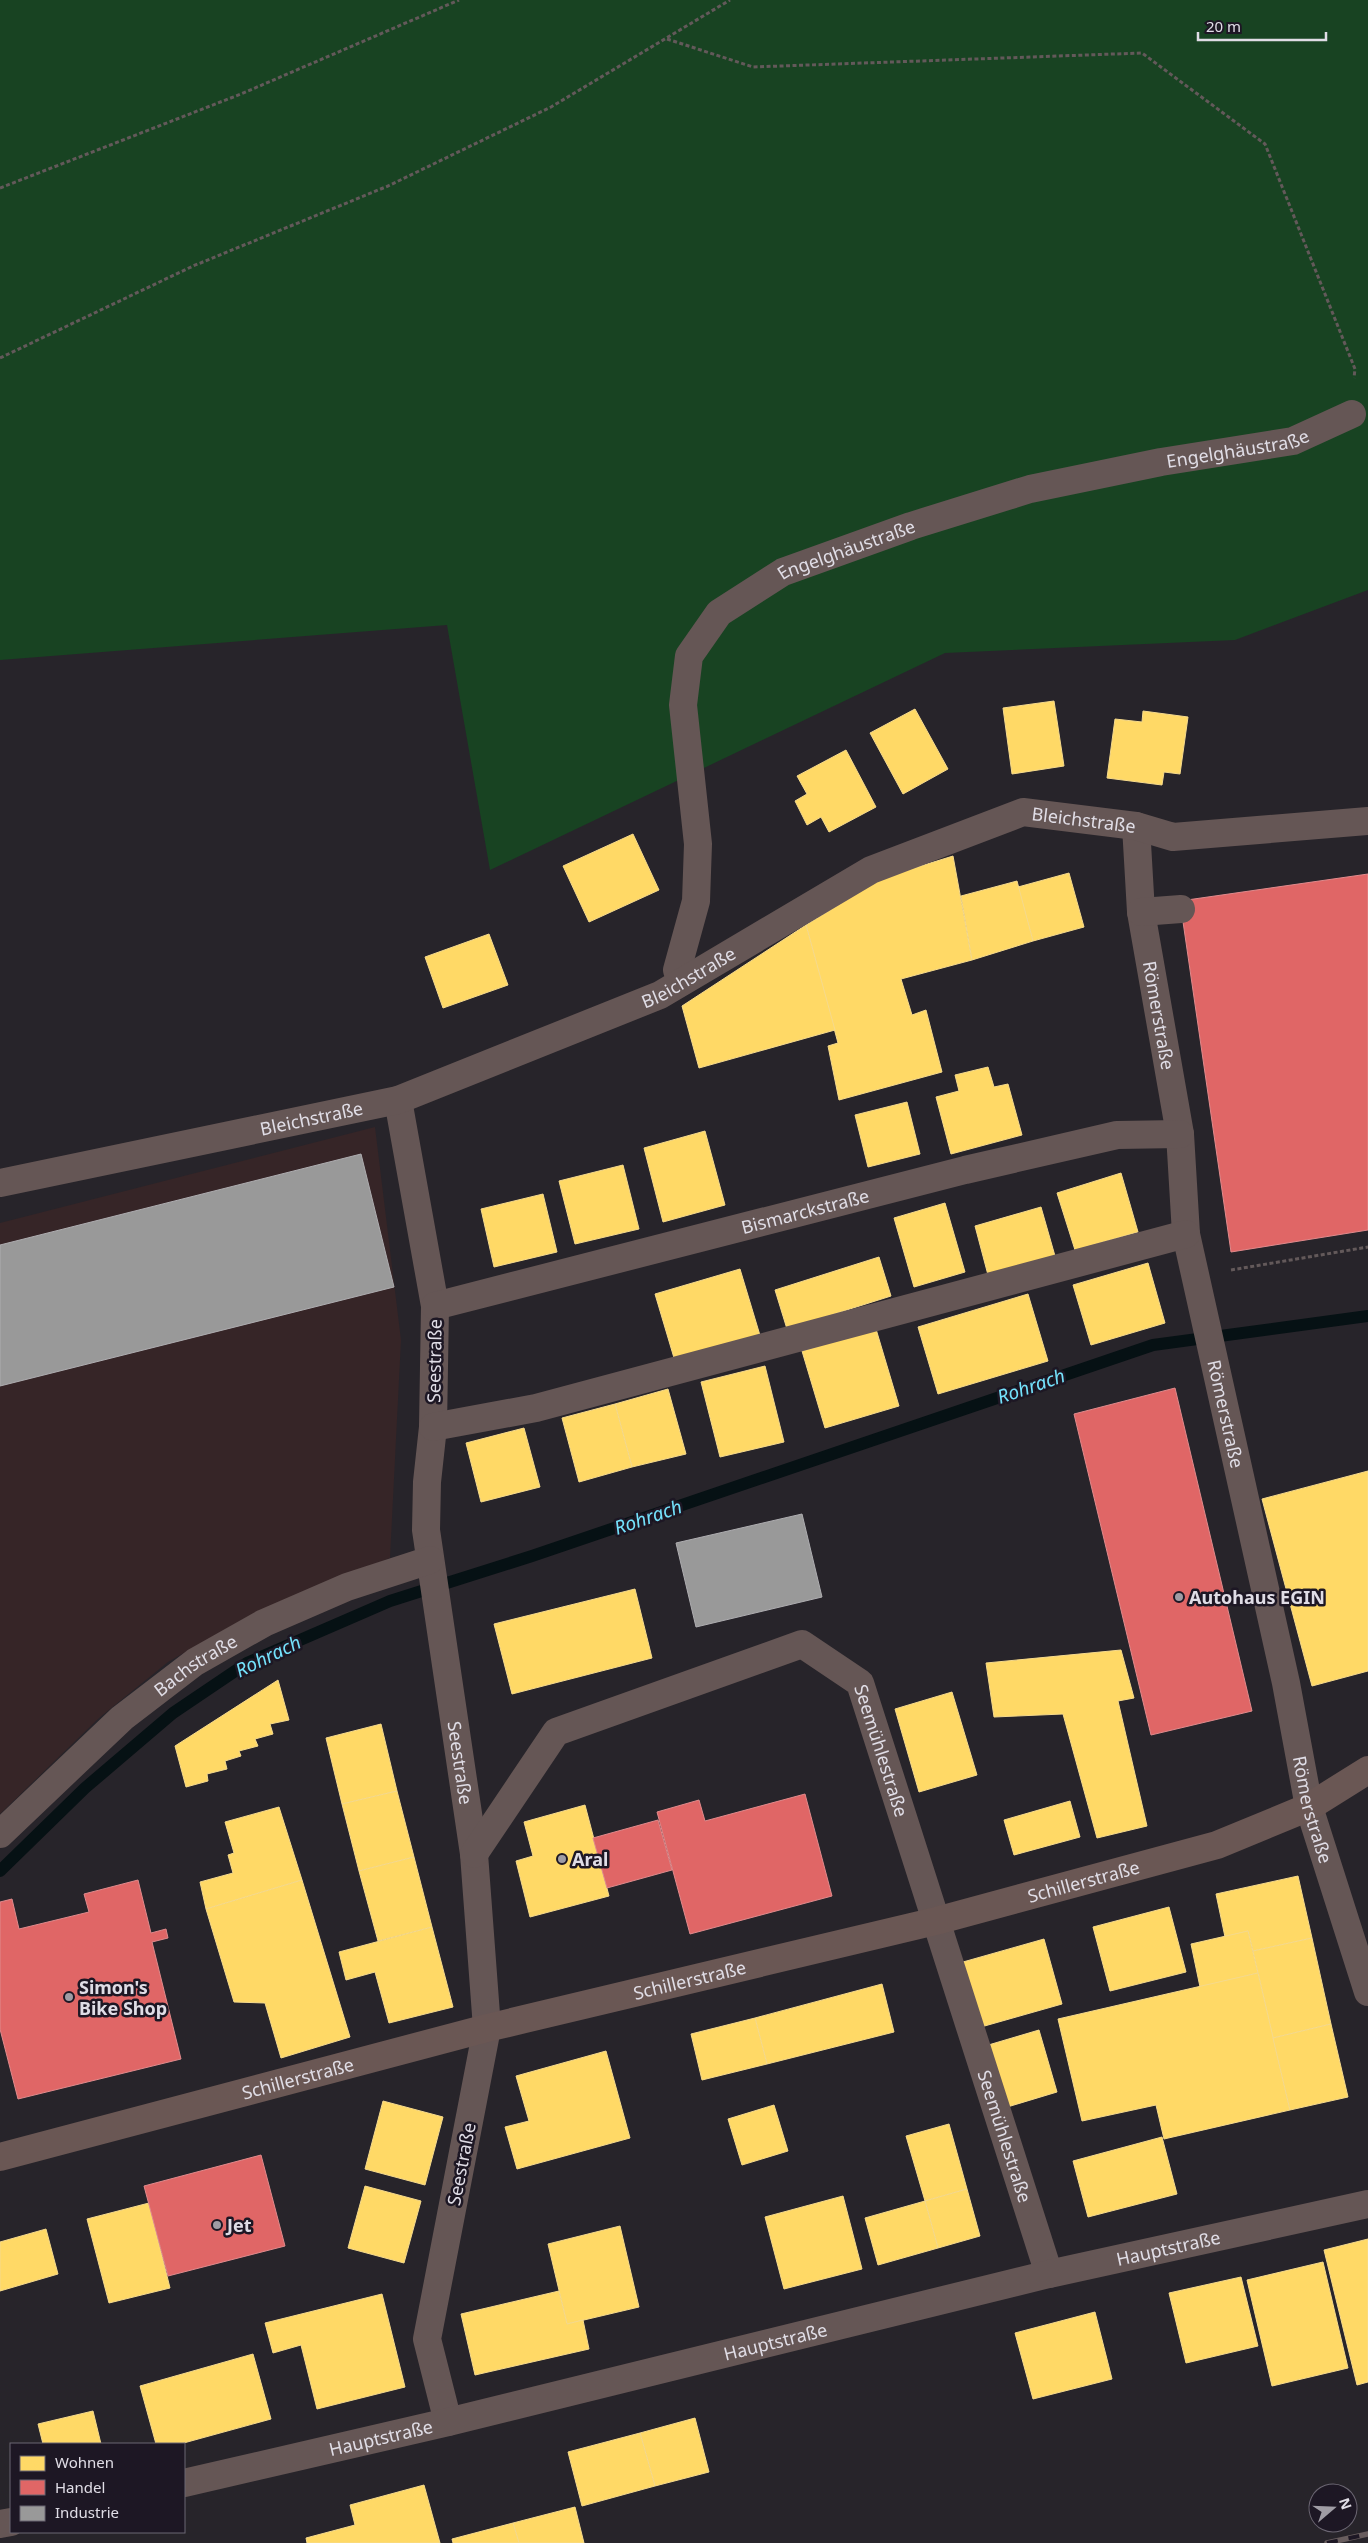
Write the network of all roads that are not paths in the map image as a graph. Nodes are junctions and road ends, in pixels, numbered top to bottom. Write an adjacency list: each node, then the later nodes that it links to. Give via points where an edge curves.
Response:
1 (1352, 414): 6 (street, Engelghäustraße, via 1292,441 1162,462 1030,489 920,523 784,572 720,612 689,656 683,706 698,844 696,901 677,970)
2 (1368, 821): 3 (street, Bleichstraße, via 1174,837)
3 (1136, 826): 5 (street, Römerstraße); 6 (street, Bleichstraße, via 1022,812 871,870)
4 (1180, 909): 5 (street)
5 (1141, 912): 8 (street, Römerstraße)
6 (681, 982): 7 (street, Bleichstraße, via 660,995)
7 (398, 1100): 9 (street, Bleichstraße); 11 (street, Seestraße)
8 (1180, 1134): 10 (street, Römerstraße); 11 (street, Bismarckstraße, via 1117,1136 965,1170)
9 (0, 1183)
10 (1186, 1234): 12 (street, via 536,1408); 15 (street, Römerstraße, via 1286,1683)
11 (435, 1306): 12 (street, Seestraße)
12 (433, 1427): 13 (street, Seestraße, via 426,1530)
13 (432, 1566): 16 (street, Bachstraße, via 347,1587 281,1616 195,1662 122,1718); 17 (street, Seestraße)
14 (1368, 1770): 15 (main road, Schillerstraße)
15 (1309, 1807): 18 (main road, Schillerstraße, via 1217,1845); 19 (street, Römerstraße)
16 (0, 1834)
17 (474, 1854): 18 (street, Seemühlestraße, via 556,1732 802,1644 860,1683); 20 (street, Seestraße)
18 (936, 1921): 20 (main road, Schillerstraße); 23 (street, Seemühlestraße)
19 (1368, 1992)
20 (487, 2028): 21 (main road, Schillerstraße); 24 (street, Seestraße, via 427,2339)
21 (0, 2157)
22 (1368, 2204): 23 (street, Hauptstraße)
23 (1049, 2274): 24 (street, Hauptstraße)
24 (448, 2422): 25 (street, Hauptstraße)
25 (185, 2483)

